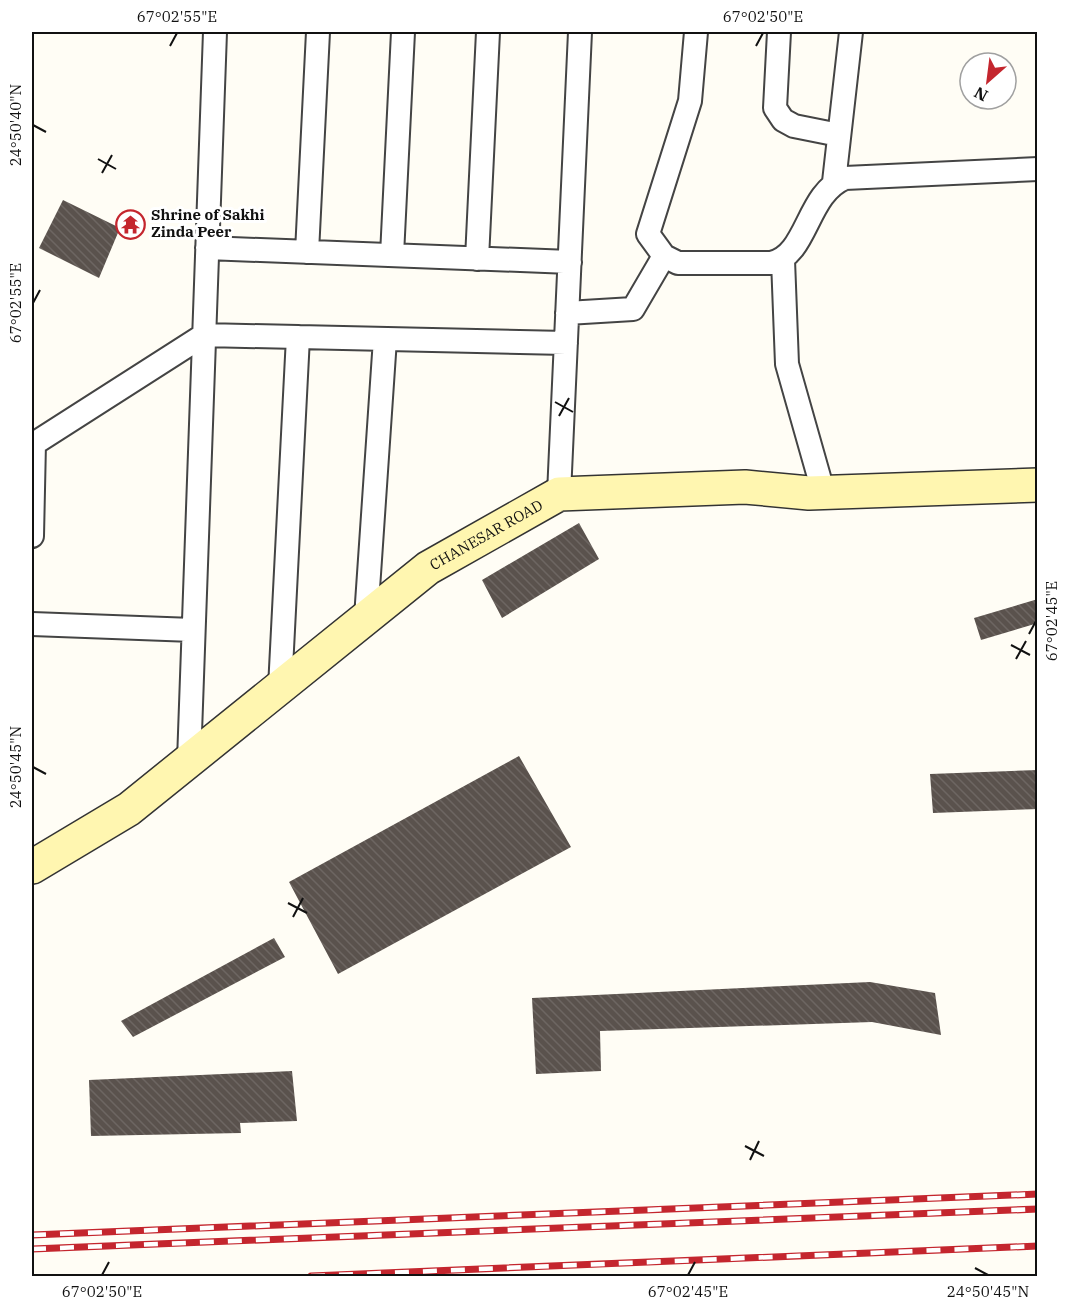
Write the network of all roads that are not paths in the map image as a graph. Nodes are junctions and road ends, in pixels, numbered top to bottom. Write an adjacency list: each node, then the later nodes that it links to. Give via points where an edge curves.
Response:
1 (215, 32): 12 (street)
2 (318, 32): 13 (street)
3 (403, 32): 14 (street)
4 (488, 32): 16 (street)
5 (580, 32): 18 (street)
6 (696, 32): 15 (street, via 690,101 648,234)
7 (779, 32): 9 (street, via 775,108 783,120 794,126)
8 (851, 32): 9 (street)
9 (839, 135): 11 (street)
10 (1038, 169): 11 (street, via 845,178)
11 (834, 182): 17 (street, via 824,190)
12 (207, 248): 13 (street); 20 (street)
13 (307, 252): 14 (street)
14 (392, 255): 16 (street)
15 (664, 256): 17 (street, via 692,265); 19 (street, via 633,309)
16 (477, 259): 18 (street)
17 (783, 261): 26 (street, via 787,364)
18 (570, 262): 19 (street)
19 (567, 313): 23 (street)
20 (204, 335): 21 (street); 24 (street); 31 (street)
21 (298, 337): 22 (street); 32 (street)
22 (386, 339): 23 (street); 29 (street)
23 (566, 343): 27 (street)
24 (33, 444): 28 (street)
25 (1038, 485): 26 (street, CHANESAR ROAD)
26 (823, 491): 27 (street, CHANESAR ROAD, via 745,487)
27 (559, 494): 29 (street, CHANESAR ROAD, via 428,568)
28 (32, 536)
29 (366, 618): 32 (street, CHANESAR ROAD)
30 (32, 624): 31 (street)
31 (193, 630): 33 (street)
32 (280, 688): 33 (street, CHANESAR ROAD)
33 (189, 761): 34 (street, CHANESAR ROAD, via 129,809)
34 (32, 867)

